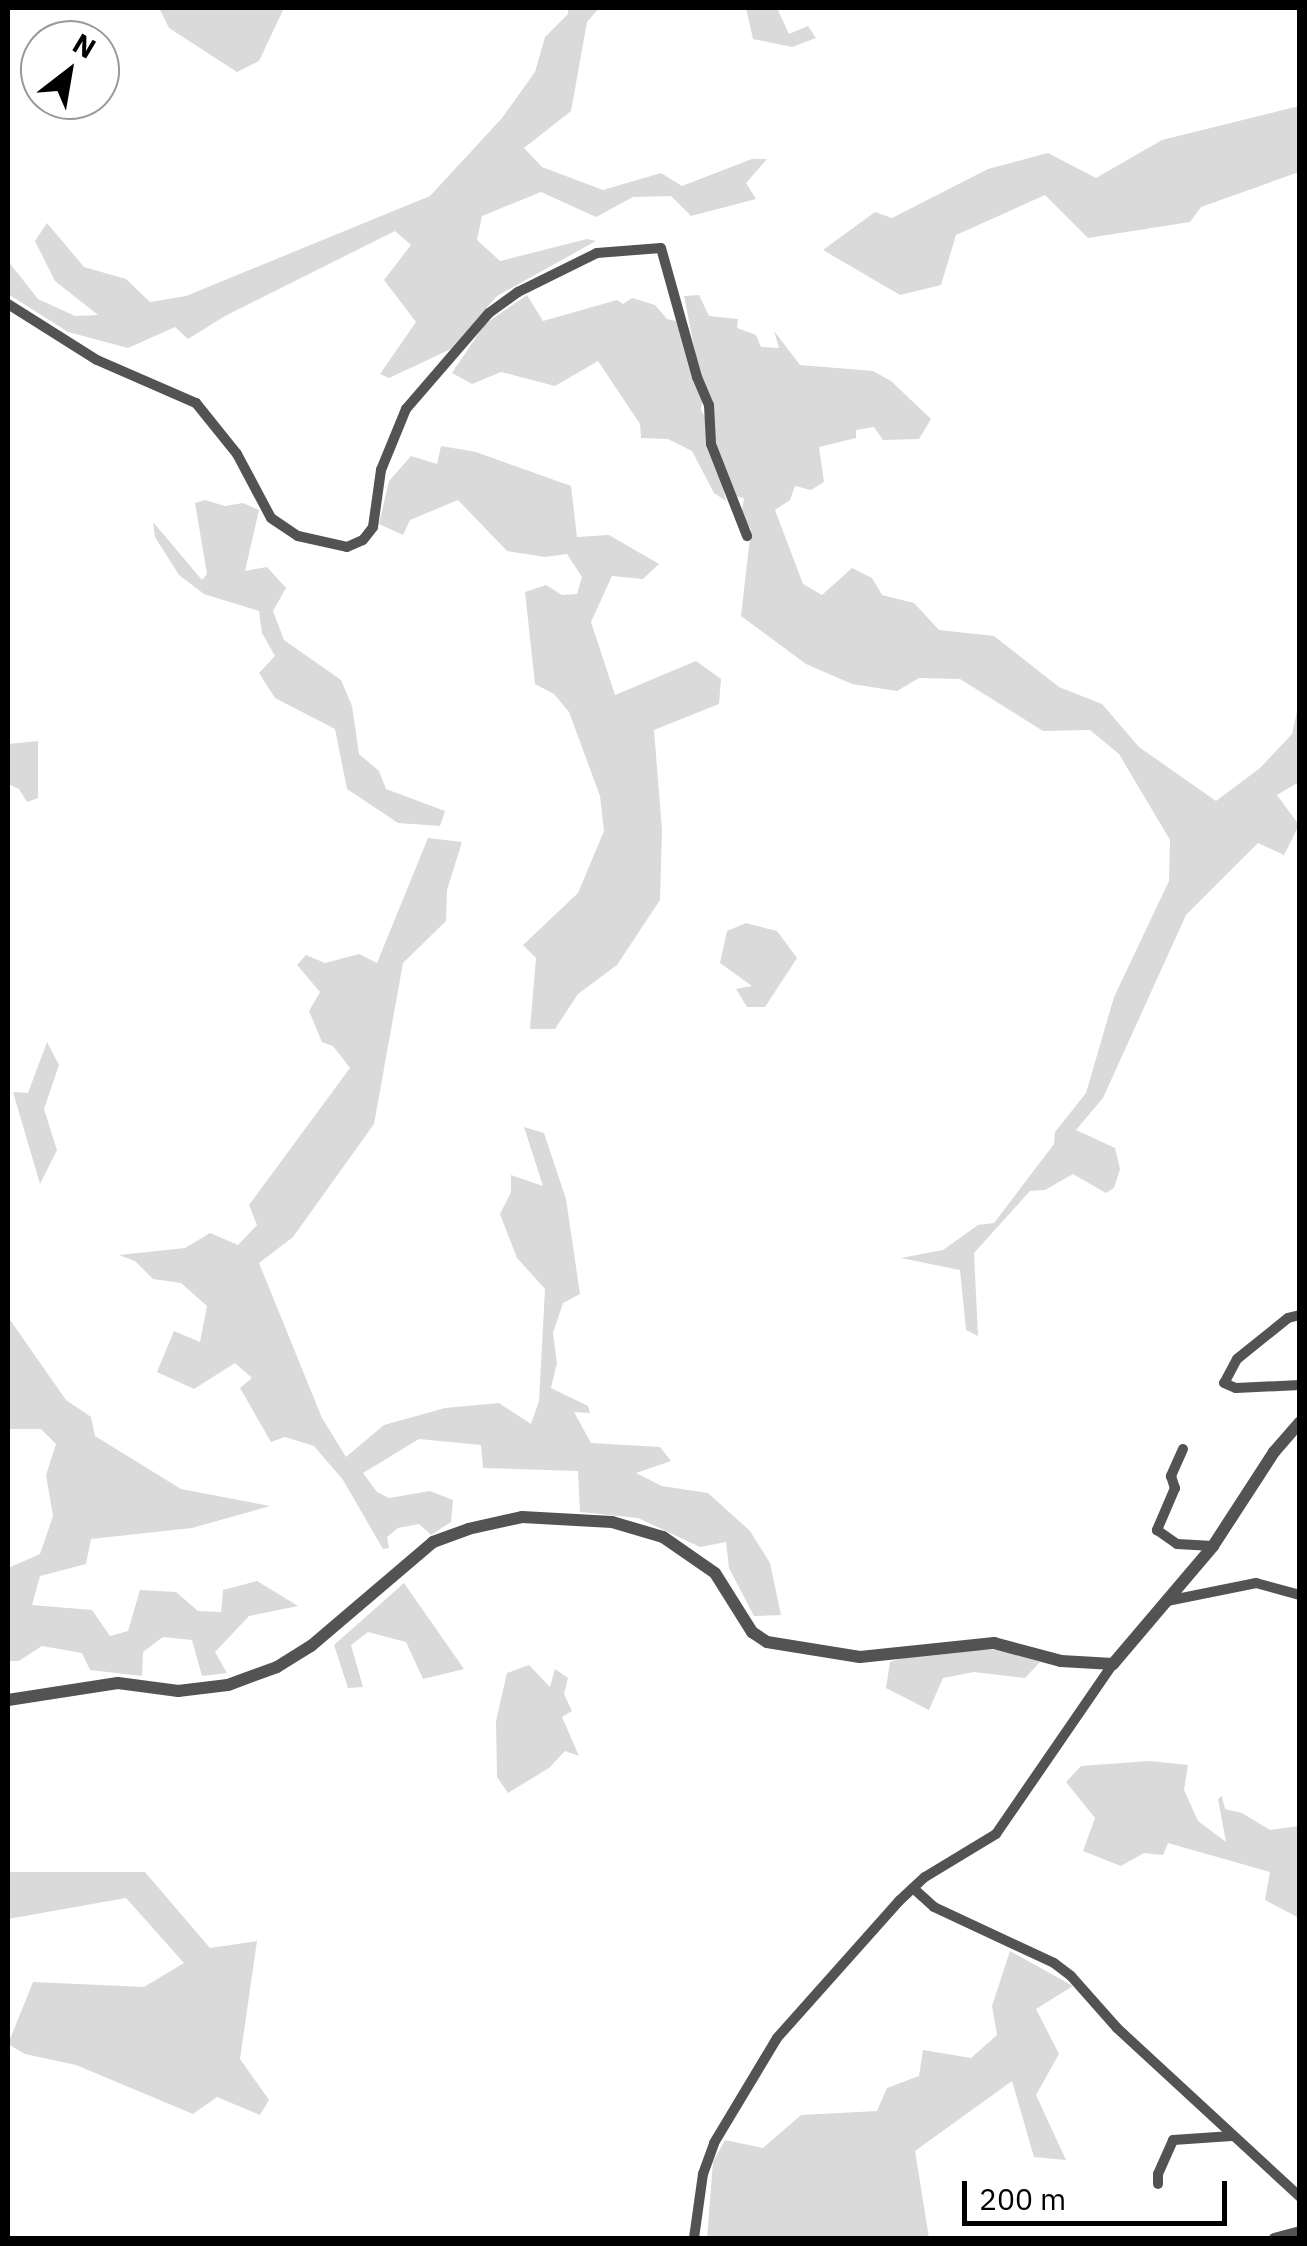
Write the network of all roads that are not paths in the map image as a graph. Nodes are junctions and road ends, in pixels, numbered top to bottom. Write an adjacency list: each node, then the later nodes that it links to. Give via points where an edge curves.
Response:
1 (8, 304): 2 (street, via 96,360 196,402 283,529 347,546 373,527 385,454 406,409 489,313 597,253 661,248 710,404 712,444)
2 (747, 536)
3 (1300, 1315): 4 (street, via 1237,1359 1224,1384)
4 (1300, 1386)
5 (1300, 1422): 7 (street)
6 (1183, 1449): 7 (street, via 1158,1530 1177,1544)
7 (1214, 1546): 9 (street)
8 (1300, 1595): 9 (street, via 1256,1584)
9 (1168, 1602): 10 (street)
10 (1114, 1664): 11 (street, via 994,1644 860,1657 766,1642 752,1632 715,1573 663,1537 612,1522 522,1517 434,1542 311,1646 228,1685 178,1691 118,1683); 12 (street, via 996,1834)
11 (8, 1700)
12 (913, 1888): 13 (street, via 934,1907 1071,1976); 17 (street, via 858,1942 752,2072 708,2157)
13 (1232, 2136): 14 (street, via 1173,2140); 15 (street)
14 (1158, 2184)
15 (1300, 2197)
16 (1300, 2231): 18 (street)
17 (694, 2238)
18 (1274, 2238)

